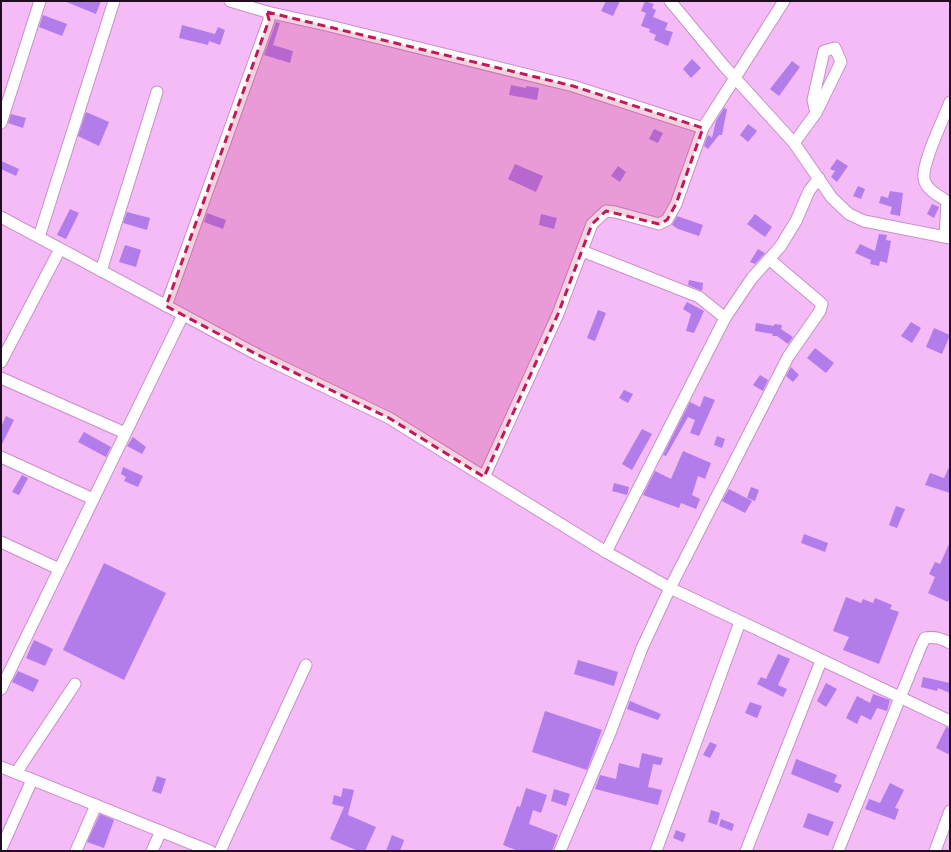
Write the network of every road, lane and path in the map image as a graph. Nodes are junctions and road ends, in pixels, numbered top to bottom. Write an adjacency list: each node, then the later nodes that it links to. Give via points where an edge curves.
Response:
1 (40, 1): 11 (street)
2 (114, 1): 16 (street)
3 (230, 1): 6 (street)
4 (670, 1): 7 (street)
5 (784, 1): 7 (street)
6 (267, 12): 12 (street, via 574,86); 22 (street, via 269,20)
7 (735, 79): 12 (street); 13 (street)
8 (156, 92): 21 (street)
9 (950, 102): 17 (street, via 928,159 924,178 931,191 947,201)
10 (816, 113): 10 (street, via 841,62 835,48 824,51 814,100); 13 (street)
11 (1, 123)
12 (702, 128): 19 (street, via 676,204 667,220 659,224 606,211 592,224)
13 (794, 143): 14 (street)
14 (819, 178): 17 (street, via 832,198 849,214 864,221); 20 (street, via 809,191 788,235)
15 (1, 216): 16 (street)
16 (39, 237): 18 (street)
17 (948, 237)
18 (60, 249): 21 (street); 25 (street)
19 (582, 251): 24 (street, via 699,297); 29 (street, via 558,314)
20 (769, 259): 24 (street, via 752,278); 34 (street, via 822,304 788,356)
21 (101, 271): 22 (street)
22 (166, 306): 23 (street)
23 (183, 315): 27 (street); 29 (street, via 258,356 389,418)
24 (725, 318): 32 (street)
25 (1, 362)
26 (1, 378): 27 (street)
27 (126, 433): 30 (street)
28 (1, 457): 30 (street)
29 (484, 477): 32 (street)
30 (93, 499): 33 (street)
31 (1, 542): 33 (street)
32 (606, 552): 34 (street)
33 (59, 569): 40 (street)
34 (670, 588): 35 (street); 54 (street, via 642,648 610,733)
35 (740, 622): 37 (street); 55 (street)
36 (950, 643): 41 (street, via 939,638 925,638)
37 (821, 661): 41 (street); 56 (street)
38 (306, 665): 53 (street)
39 (75, 684): 44 (street)
40 (1, 689)
41 (899, 697): 42 (street); 57 (street)
42 (950, 721)
43 (1, 767): 44 (street)
44 (16, 773): 45 (street)
45 (32, 780): 46 (street); 49 (street)
46 (96, 806): 48 (street); 50 (street)
47 (950, 811): 58 (street)
48 (161, 831): 51 (street); 52 (street)
49 (1, 849)
50 (76, 851)
51 (152, 851)
52 (210, 851)
53 (220, 851)
54 (560, 851)
55 (656, 851)
56 (746, 851)
57 (838, 851)
58 (935, 851)

